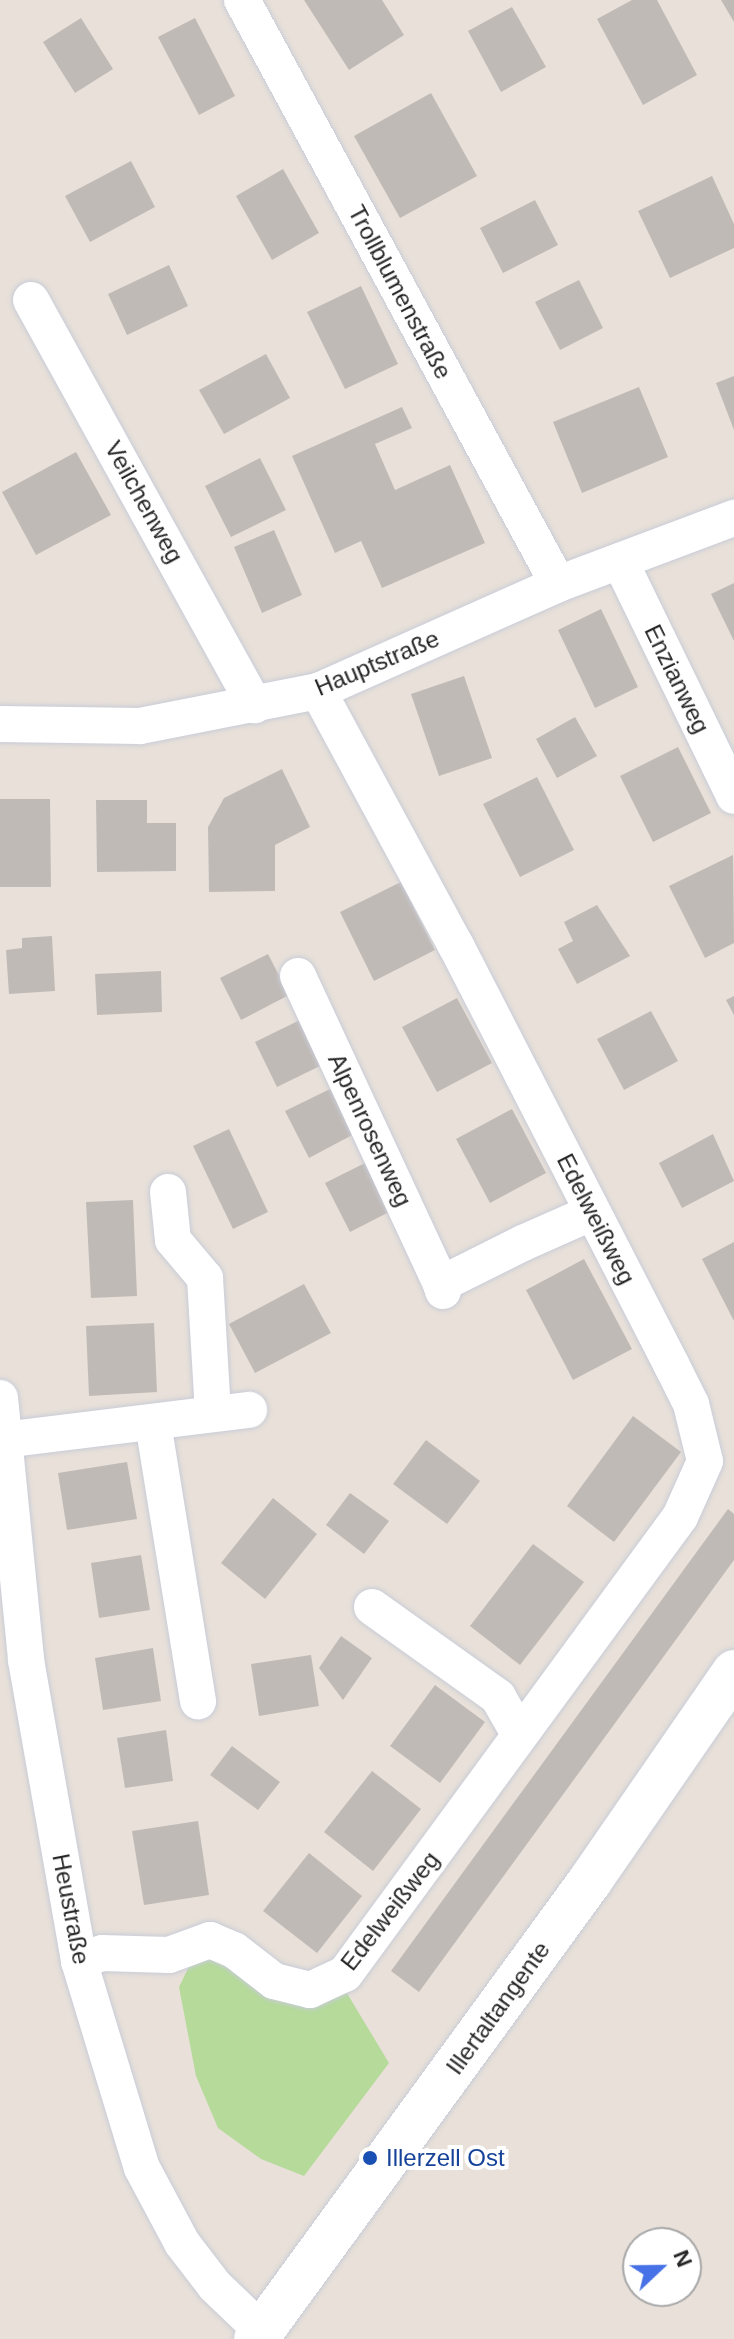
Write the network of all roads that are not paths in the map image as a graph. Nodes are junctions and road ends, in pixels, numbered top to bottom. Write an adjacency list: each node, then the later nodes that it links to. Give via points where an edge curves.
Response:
1 (242, 0): 5 (street, Trollblumenstraße)
2 (31, 300): 7 (street, Veilchenweg)
3 (734, 518): 4 (street, Hauptstraße)
4 (620, 561): 5 (street, Hauptstraße); 9 (street, Enzianweg)
5 (558, 584): 6 (street, Hauptstraße)
6 (318, 691): 7 (street, Hauptstraße); 12 (street, Edelweißweg)
7 (255, 705): 8 (street, Hauptstraße, via 140,726)
8 (0, 724)
9 (734, 796)
10 (298, 976): 12 (street, Alpenrosenweg, via 442,1288 584,1216)
11 (168, 1192): 15 (street, via 173,1240 205,1278)
12 (595, 1217): 21 (street, Edelweißweg, via 691,1404 705,1461 680,1517)
13 (0, 1398): 17 (street, Heustraße)
14 (249, 1410): 15 (street)
15 (213, 1413): 16 (street)
16 (153, 1423): 17 (street); 20 (street)
17 (3, 1440): 22 (street, Heustraße, via 26,1660)
18 (372, 1607): 21 (street, via 498,1697)
19 (734, 1672): 23 (street, Illertaltangente, via 581,1894)
20 (198, 1701)
21 (518, 1732): 22 (street, Edelweißweg, via 345,1974 310,1990 274,1981 234,1950 210,1940 169,1955 102,1953)
22 (79, 1961): 23 (street, Heustraße, via 142,2168 182,2243)
23 (259, 2335)

